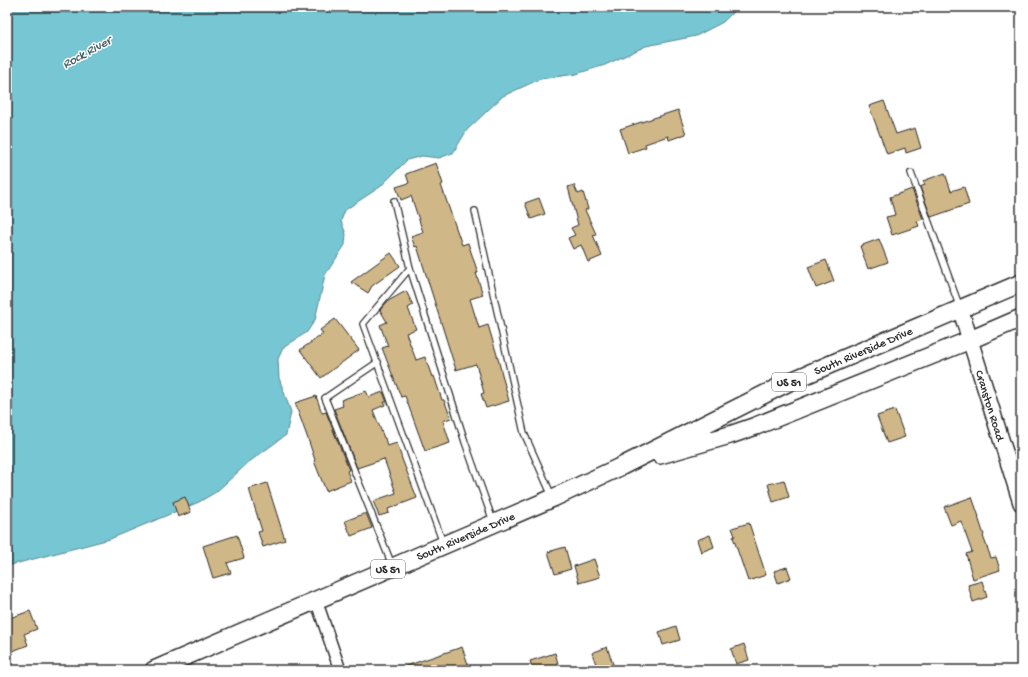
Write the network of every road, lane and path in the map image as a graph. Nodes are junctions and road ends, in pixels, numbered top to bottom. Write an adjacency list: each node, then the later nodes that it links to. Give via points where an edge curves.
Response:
1 (911, 173): 6 (lane)
2 (394, 201): 4 (lane)
3 (475, 211): 11 (lane, via 524,433)
4 (410, 268): 9 (lane, via 363,324); 13 (lane, via 465,442)
5 (1021, 283): 6 (main road, South Riverside Drive / US 51)
6 (960, 308): 8 (street, Cranston Road); 10 (main road, South Riverside Drive / US 51, via 789,382)
7 (1021, 318): 8 (main road, South Riverside Drive / US 51)
8 (970, 340): 10 (main road, South Riverside Drive / US 51, via 756,426); 12 (street, Cranston Road)
9 (378, 362): 14 (lane); 15 (lane, via 325,398)
10 (622, 466): 11 (main road, South Riverside Drive / US 51)
11 (553, 498): 13 (main road, South Riverside Drive / US 51)
12 (1021, 503)
13 (494, 523): 14 (main road, South Riverside Drive / US 51)
14 (444, 545): 15 (main road, South Riverside Drive / US 51)
15 (393, 567): 16 (main road, South Riverside Drive / US 51)
16 (316, 600): 17 (main road, South Riverside Drive / US 51); 18 (street)
17 (154, 670)
18 (340, 670)

